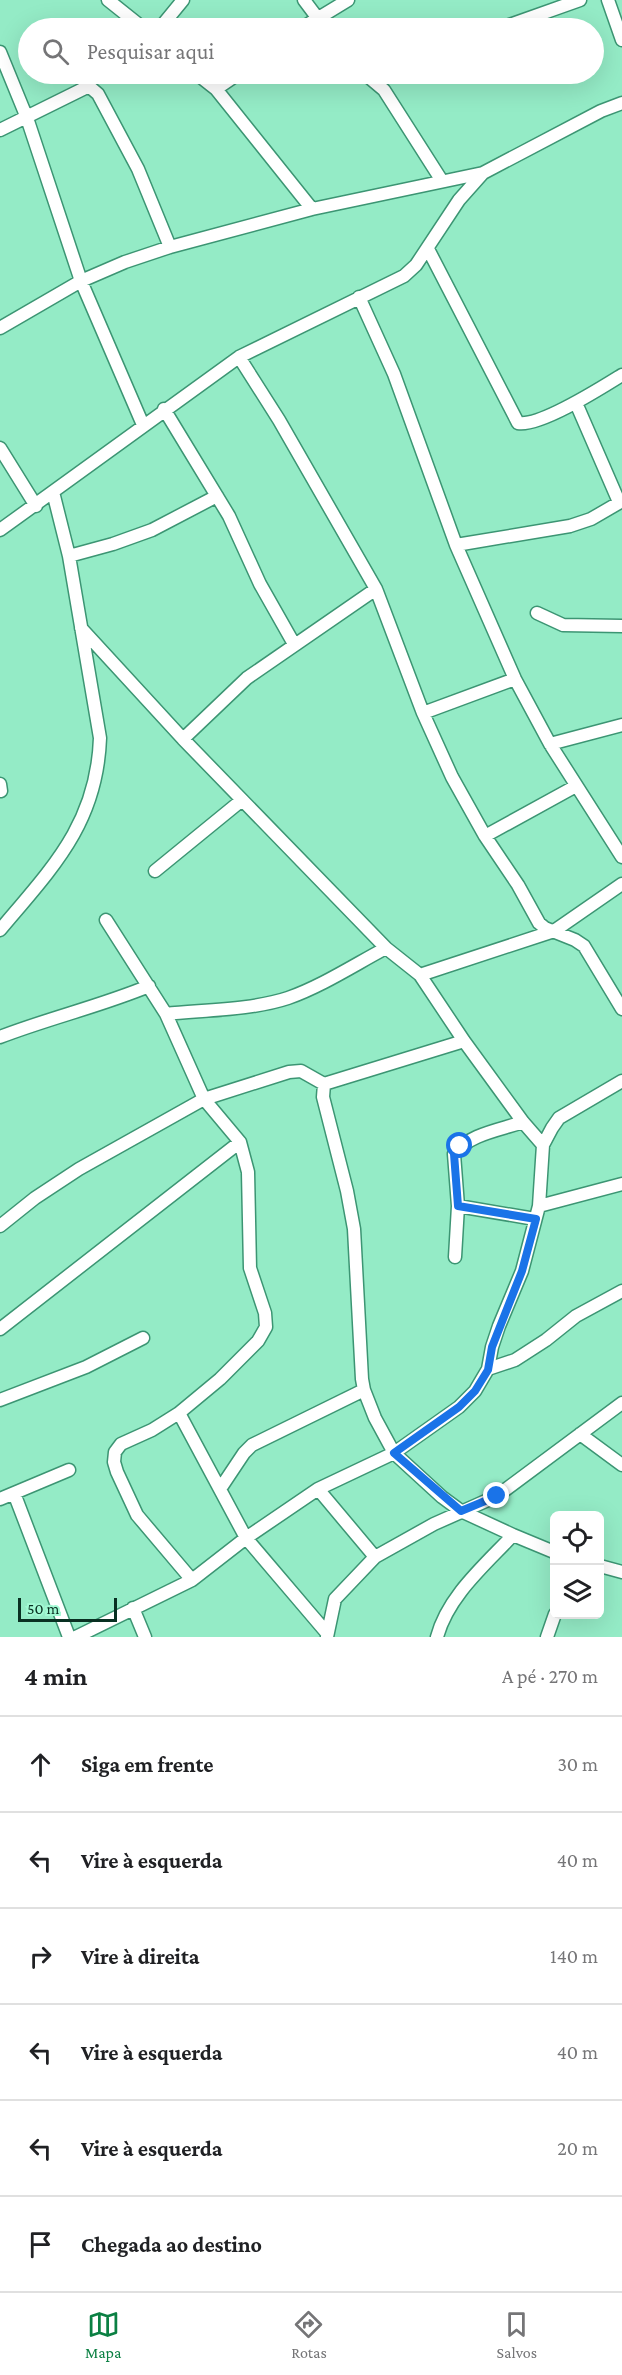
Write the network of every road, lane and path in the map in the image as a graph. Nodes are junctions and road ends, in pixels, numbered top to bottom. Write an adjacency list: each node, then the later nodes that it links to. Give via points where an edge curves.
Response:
1 (108, 0): 7 (street)
2 (183, 0): 8 (street)
3 (304, 0): 9 (street)
4 (348, 0): 10 (street)
5 (580, 0): 11 (street)
6 (609, 0): 12 (street)
7 (130, 18)
8 (168, 18)
9 (318, 18)
10 (328, 18)
11 (529, 18)
12 (622, 40)
13 (0, 52): 19 (street)
14 (210, 84): 17 (street)
15 (223, 84): 17 (street)
16 (378, 84): 22 (street)
17 (216, 89): 23 (street)
18 (622, 103): 21 (street)
19 (27, 118): 20 (street); 24 (street, via 92,88 138,169); 26 (street)
20 (0, 130)
21 (483, 173): 22 (street); 25 (street, via 459,200)
22 (442, 181): 23 (street)
23 (312, 209): 24 (street)
24 (170, 247): 26 (street)
25 (428, 249): 27 (street, via 404,276); 31 (street, via 518,423 534,421)
26 (81, 281): 28 (street); 33 (street)
27 (359, 297): 29 (street); 40 (street, via 394,374)
28 (0, 328)
29 (239, 357): 32 (street); 42 (street)
30 (622, 375): 31 (street)
31 (576, 403): 37 (street)
32 (164, 410): 33 (street); 36 (street)
33 (143, 425): 35 (street)
34 (0, 448): 38 (street)
35 (52, 492): 38 (street); 41 (street)
36 (217, 496): 41 (street, via 152,530); 46 (street)
37 (621, 501): 40 (street, via 570,526)
38 (36, 506): 39 (street)
39 (0, 530)
40 (456, 545): 47 (street)
41 (69, 556): 45 (street)
42 (376, 589): 46 (street); 48 (street)
43 (537, 613): 44 (street, via 563,625)
44 (622, 626)
45 (81, 628): 50 (street); 59 (street, via 100,738 94,788 84,818 56,863)
46 (294, 644): 50 (street, via 247,678)
47 (515, 679): 48 (street); 51 (street)
48 (423, 713): 54 (street)
49 (622, 725): 51 (street)
50 (183, 739): 53 (street)
51 (550, 744): 52 (street)
52 (576, 786): 54 (street); 55 (street)
53 (242, 800): 56 (street); 61 (street)
54 (484, 836): 60 (street, via 539,923)
55 (622, 857)
56 (155, 871)
57 (622, 884): 60 (street)
58 (106, 920): 63 (street)
59 (0, 930)
60 (554, 931): 62 (street); 64 (street, via 584,946)
61 (386, 948): 62 (street); 65 (street, via 287,998 258,1005)
62 (420, 975): 67 (street)
63 (149, 986): 65 (street); 66 (street)
64 (622, 1009)
65 (166, 1014): 70 (street)
66 (0, 1037)
67 (464, 1041): 69 (street); 71 (street)
68 (622, 1081): 73 (street, via 559,1118)
69 (324, 1084): 70 (street, via 301,1071 289,1072); 84 (street, via 322,1097 348,1191 354,1229)
70 (204, 1099): 72 (street); 78 (street, via 79,1169)
71 (523, 1122): 73 (street); 75 (street, via 460,1146 454,1154)
72 (240, 1142): 81 (street); 87 (street, via 248,1172 250,1268 266,1327 258,1341 220,1379)
73 (543, 1145): 76 (street)
74 (622, 1184): 76 (street)
75 (458, 1206): 77 (street); 79 (street)
76 (539, 1206): 77 (street)
77 (536, 1219): 83 (street, via 522,1271 492,1347)
78 (0, 1224)
79 (455, 1257)
80 (622, 1291): 83 (street, via 576,1316 515,1360)
81 (0, 1329)
82 (143, 1338): 85 (street, via 86,1367)
83 (488, 1370): 89 (street, via 459,1407)
84 (364, 1390): 89 (street); 92 (street, via 252,1445)
85 (0, 1400)
86 (622, 1403): 88 (street)
87 (180, 1413): 92 (street); 103 (street, via 122,1444 115,1452 114,1462 137,1515)
88 (580, 1434): 90 (street); 96 (street, via 497,1496)
89 (394, 1453): 93 (street); 96 (street)
90 (622, 1465)
91 (69, 1470): 94 (street)
92 (220, 1489): 98 (street)
93 (318, 1490): 98 (street); 100 (street)
94 (14, 1493): 95 (street); 107 (street)
95 (0, 1499)
96 (461, 1511): 97 (street); 100 (street)
97 (513, 1535): 99 (street); 110 (street, via 451,1605)
98 (246, 1538): 103 (street); 106 (street)
99 (550, 1550)
100 (375, 1557): 106 (street, via 334,1599)
101 (604, 1567): 102 (street)
102 (622, 1572)
103 (192, 1580): 104 (street)
104 (133, 1608): 108 (street); 109 (street)
105 (553, 1619): 111 (street)
106 (326, 1635)
107 (69, 1637)
108 (76, 1637)
109 (145, 1637)
110 (437, 1637)
111 (547, 1637)

